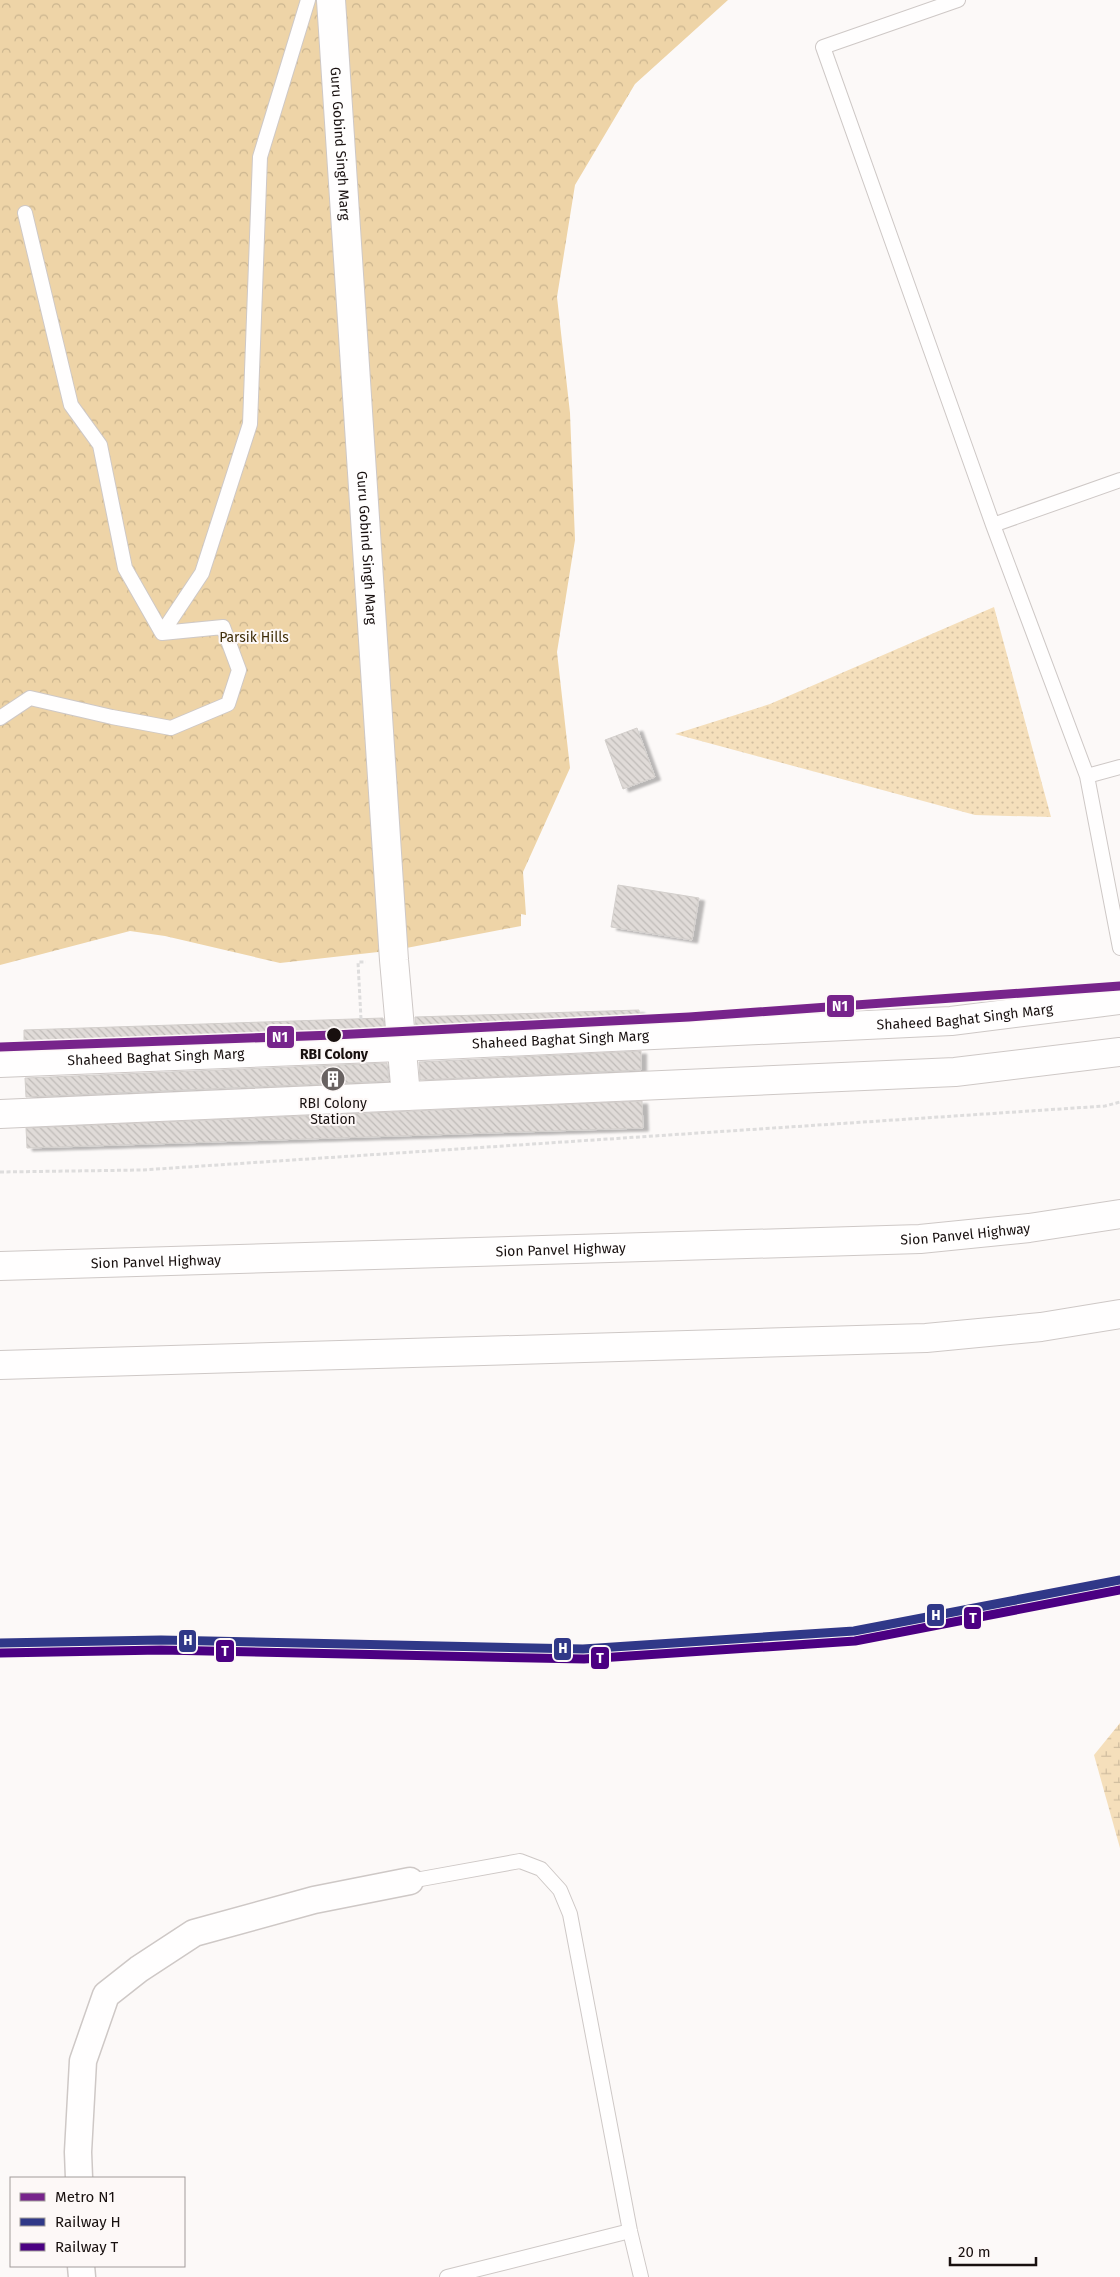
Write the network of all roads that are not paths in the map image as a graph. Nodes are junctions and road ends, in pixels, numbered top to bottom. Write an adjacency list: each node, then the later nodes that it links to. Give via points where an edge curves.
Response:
1 (308, 0): 7 (lane, via 260,157 250,424 202,574)
2 (331, 0): 13 (main road, Guru Gobind Singh Marg)
3 (958, 0): 6 (lane, via 823,48)
4 (25, 213): 7 (lane, via 70,405 100,445 125,568)
5 (1120, 480): 6 (lane)
6 (993, 525): 10 (lane)
7 (162, 633): 8 (lane, via 222,628 239,670 228,704 171,728 30,698)
8 (0, 718)
9 (1120, 767): 10 (lane)
10 (1087, 776): 11 (lane)
11 (1120, 948)
12 (1120, 1000): 13 (main road, Shaheed Baghat Singh Marg, via 951,1021)
13 (400, 1047): 15 (main road, Shaheed Baghat Singh Marg); 16 (main road, Guru Gobind Singh Marg)
14 (1120, 1052): 16 (main road, via 956,1072)
15 (0, 1063)
16 (406, 1096): 17 (main road)
17 (0, 1114)
18 (1120, 1214): 19 (main road, Sion Panvel Highway, via 920,1239)
19 (7, 1266)
20 (1120, 1314): 21 (main road, via 1041,1327 926,1338)
21 (9, 1364)
22 (410, 1881): 23 (street, via 314,1900 194,1933 138,1969 106,1995 83,2061); 24 (lane, via 520,1861 541,1869 560,1890 570,1914)
23 (78, 2177)
24 (630, 2231): 25 (lane); 26 (lane)
25 (447, 2277)
26 (641, 2277)

